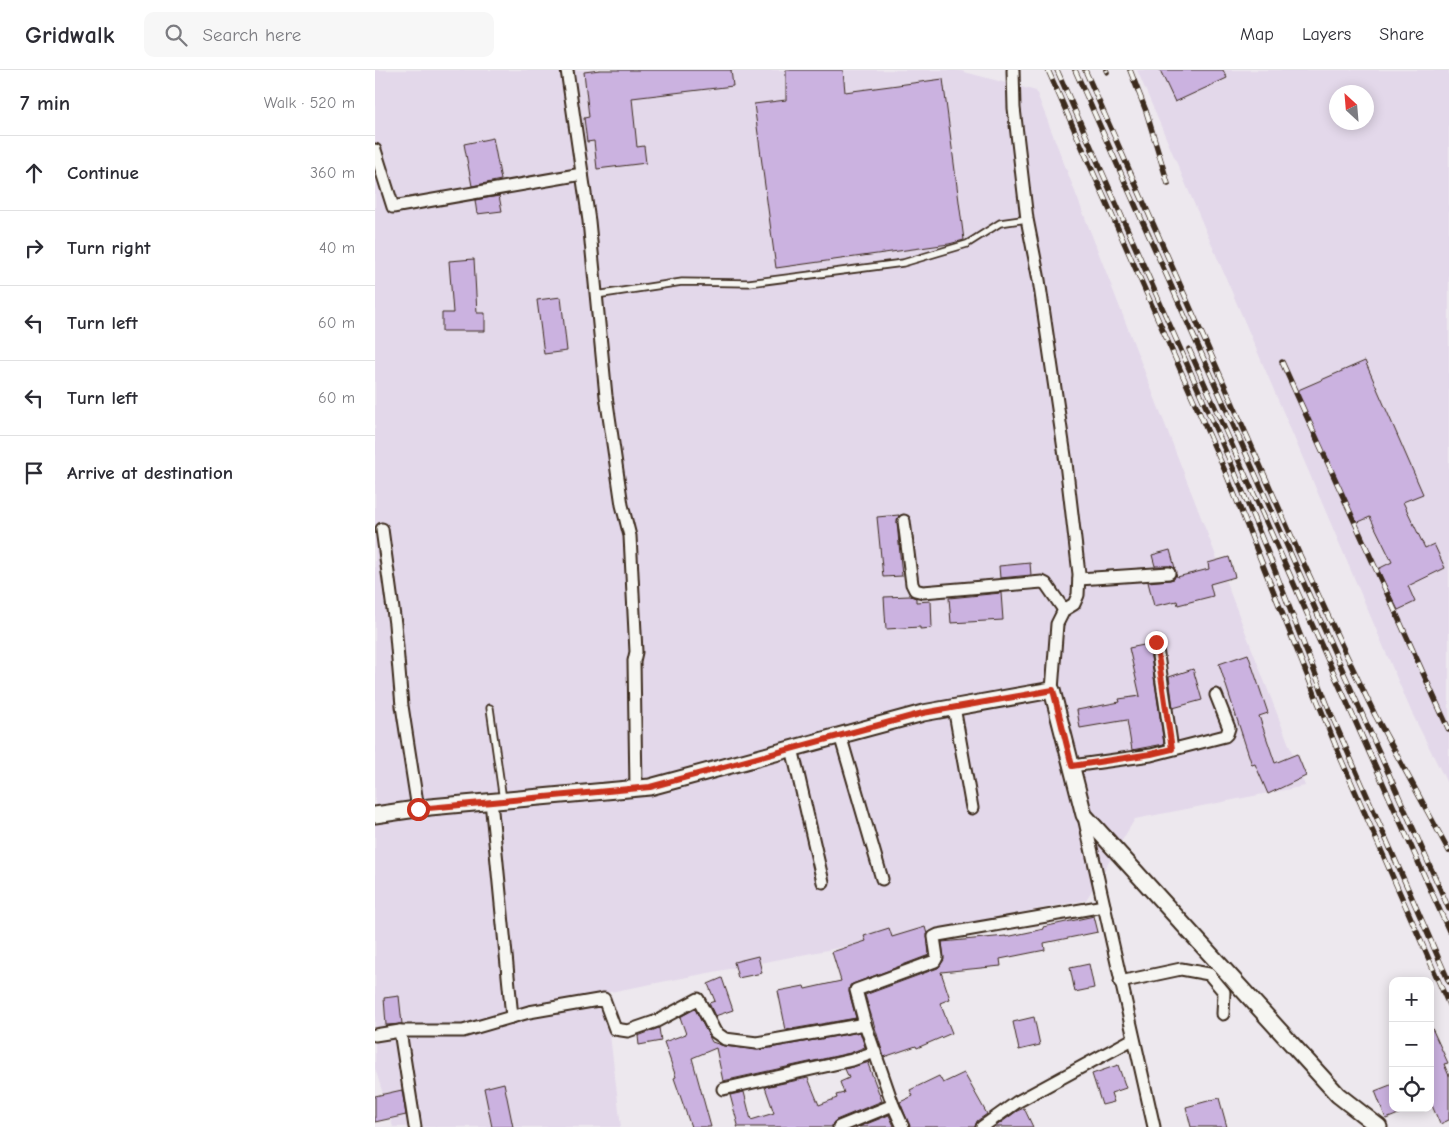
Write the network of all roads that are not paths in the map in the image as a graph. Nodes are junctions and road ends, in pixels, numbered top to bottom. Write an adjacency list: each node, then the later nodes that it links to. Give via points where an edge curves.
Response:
1 (571, 70): 4 (street)
2 (1013, 70): 5 (street, via 1014,108)
3 (375, 150): 4 (street, via 393,208)
4 (582, 174): 6 (street)
5 (1027, 219): 6 (lane, via 1000,222 967,244 903,263 749,283 682,282); 10 (street, via 1067,463)
6 (596, 295): 21 (street, via 609,416 622,505 630,536 636,652)
7 (904, 522): 11 (street, via 911,584 915,590 923,592 1037,582 1046,584)
8 (382, 529): 24 (street, via 402,706)
9 (1169, 573): 10 (street)
10 (1079, 579): 11 (street, via 1074,604)
11 (1064, 610): 13 (street, via 1057,624)
12 (1156, 642): 19 (street)
13 (1053, 690): 15 (street); 20 (street)
14 (1216, 695): 19 (street, via 1229,728 1227,734)
15 (954, 707): 17 (street); 23 (street)
16 (490, 708): 22 (lane)
17 (840, 735): 18 (street); 27 (street)
18 (792, 748): 21 (street, via 650,787); 28 (street)
19 (1172, 749): 20 (street)
20 (1072, 766): 26 (street)
21 (636, 788): 22 (street)
22 (497, 801): 24 (street); 32 (street)
23 (972, 808)
24 (418, 809): 25 (street)
25 (375, 815)
26 (1084, 815): 29 (street); 45 (street, via 1338,1095)
27 (882, 879)
28 (823, 882)
29 (1104, 906): 30 (street); 33 (street, via 937,935 934,938 935,961 855,990)
30 (1120, 982): 31 (street, via 1181,970 1209,974 1224,992); 36 (street)
31 (1223, 1014)
32 (512, 1017): 33 (street, via 605,999 615,1029 628,1031 657,1021 698,999 715,1032 725,1039 757,1043); 34 (street, via 463,1031)
33 (865, 1024): 37 (street)
34 (400, 1032): 35 (street); 40 (street)
35 (375, 1035)
36 (1133, 1039): 43 (street, via 1017,1102); 44 (street)
37 (875, 1052): 38 (street); 39 (street)
38 (723, 1089)
39 (893, 1106): 41 (street); 42 (street)
40 (415, 1127)
41 (839, 1127)
42 (903, 1127)
43 (982, 1127)
44 (1154, 1127)
45 (1379, 1127)

